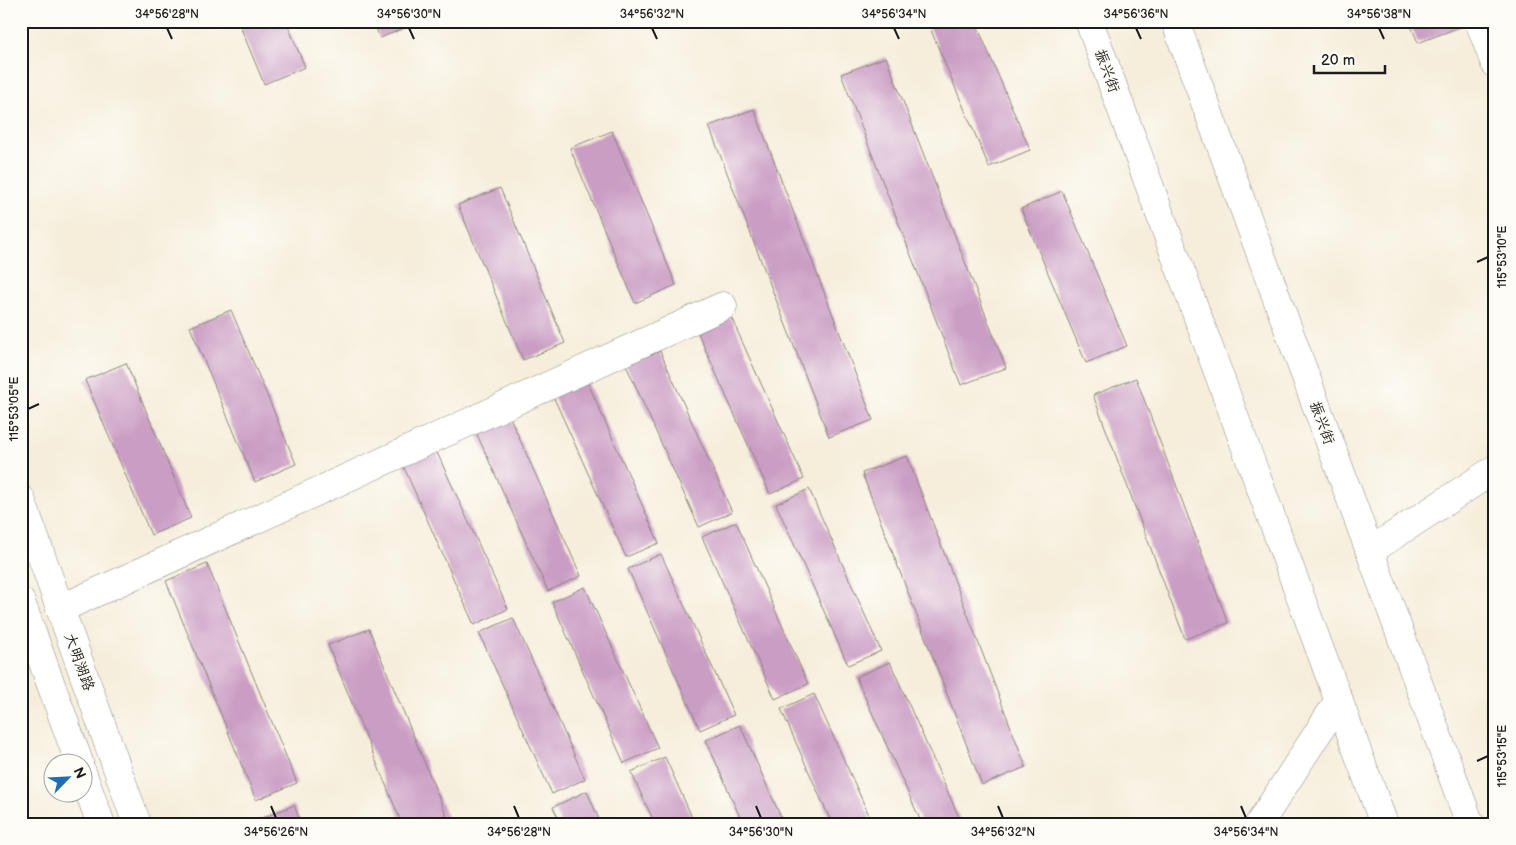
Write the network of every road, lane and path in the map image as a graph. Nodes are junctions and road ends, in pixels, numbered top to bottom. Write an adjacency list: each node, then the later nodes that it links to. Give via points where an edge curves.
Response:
1 (1089, 21): 11 (main road, 振兴街)
2 (1175, 21): 8 (main road, 振兴街)
3 (1479, 21): 4 (main road)
4 (1495, 64)
5 (724, 306): 10 (main road)
6 (1495, 469): 8 (main road)
7 (21, 499): 10 (main road, 大明湖路)
8 (1370, 551): 18 (main road, 振兴街)
9 (21, 602): 12 (main road)
10 (60, 608): 15 (main road, 大明湖路)
11 (1339, 700): 16 (main road); 17 (main road, 振兴街)
12 (75, 752)
13 (92, 799): 14 (main road)
14 (101, 824)
15 (137, 824)
16 (1258, 824)
17 (1384, 824)
18 (1470, 824)

